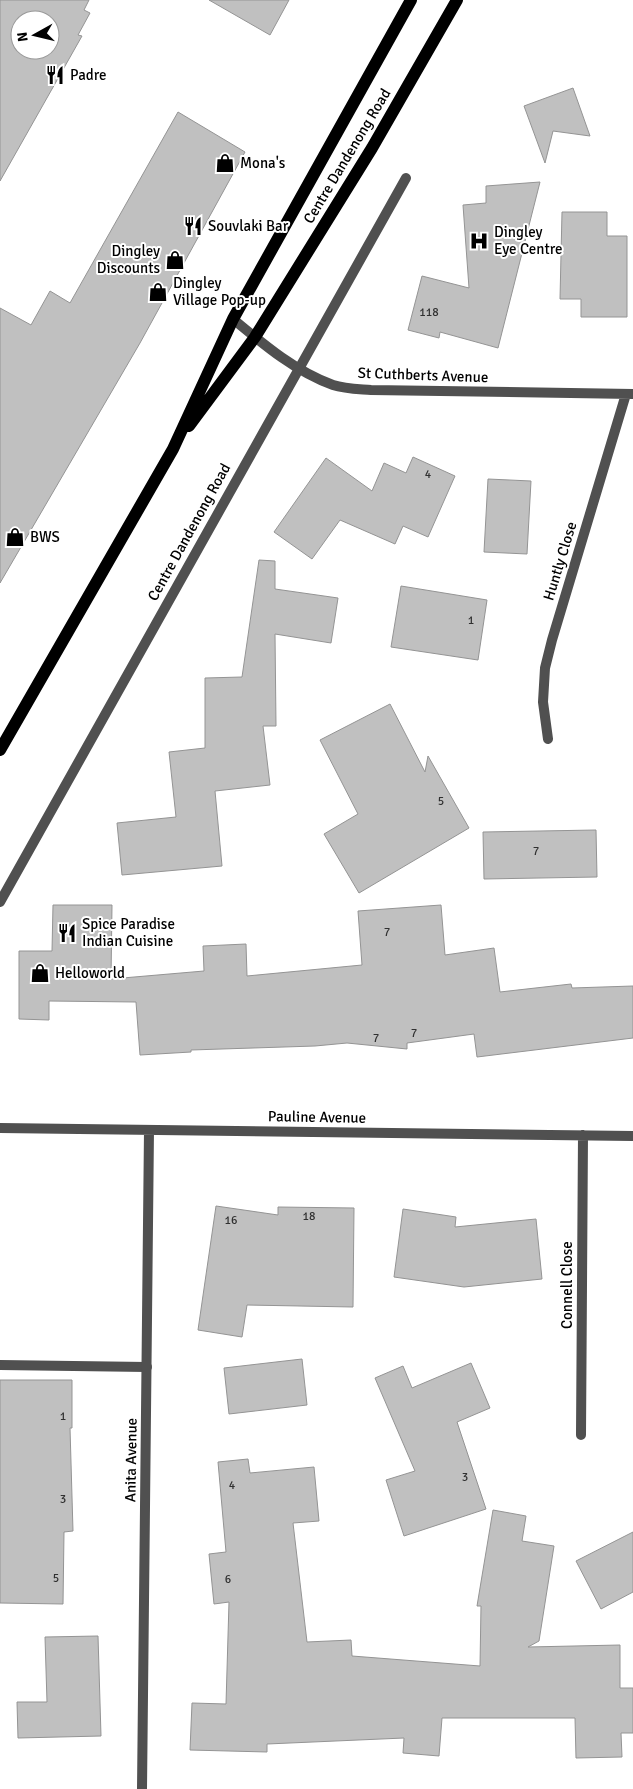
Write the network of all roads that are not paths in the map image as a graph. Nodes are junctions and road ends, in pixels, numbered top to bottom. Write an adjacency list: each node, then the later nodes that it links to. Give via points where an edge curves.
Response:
1 (411, 0): 4 (main road, Centre Dandenong Road)
2 (457, 0): 5 (main road, Centre Dandenong Road, via 372,148)
3 (406, 178): 6 (street, Centre Dandenong Road)
4 (233, 319): 5 (street, St Cuthberts Avenue); 8 (main road, Centre Dandenong Road)
5 (255, 337): 6 (street, St Cuthberts Avenue); 8 (main road, Centre Dandenong Road)
6 (299, 368): 7 (street, St Cuthberts Avenue, via 334,386 371,390); 11 (street, Centre Dandenong Road)
7 (629, 394): 9 (street, Huntly Close, via 545,668 543,702)
8 (173, 449): 10 (main road, Centre Dandenong Road)
9 (548, 739)
10 (0, 750)
11 (0, 902)
12 (0, 1128): 13 (street, Pauline Avenue)
13 (149, 1130): 14 (street, Pauline Avenue); 17 (street, Anita Avenue)
14 (583, 1135): 15 (street, Pauline Avenue); 18 (street, Connell Close)
15 (633, 1136)
16 (0, 1365): 17 (street)
17 (147, 1367): 19 (street, Anita Avenue)
18 (581, 1435)
19 (142, 1789)

